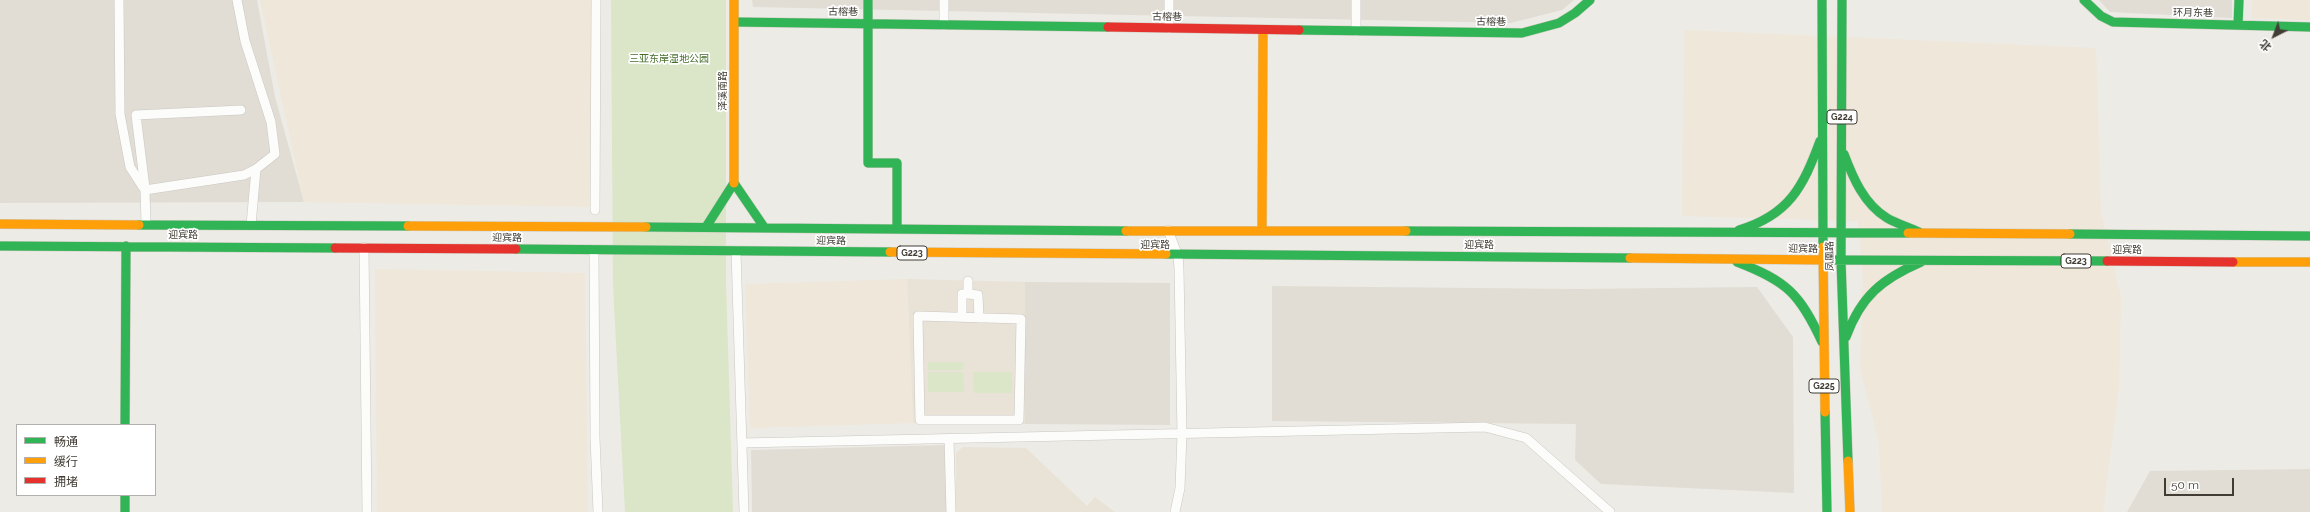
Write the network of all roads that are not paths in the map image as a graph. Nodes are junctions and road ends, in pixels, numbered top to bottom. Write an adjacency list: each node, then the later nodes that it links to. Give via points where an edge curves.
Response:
1 (119, 0): 23 (street)
2 (238, 0): 27 (street, via 245,41 271,122 275,154)
3 (596, 0): 30 (street)
4 (734, 0): 14 (main road, 泽溪南路)
5 (868, 0): 15 (main road)
6 (944, 0): 16 (street)
7 (1169, 0): 19 (street)
8 (1356, 0): 21 (street)
9 (1590, 0): 21 (main road, 古榕巷, via 1569,18 1534,32)
10 (1822, 0): 25 (main road, 凤凰路 / G224)
11 (1842, 0): 26 (main road, 凤凰路 / G224)
12 (2084, 0): 17 (main road, 环月东巷, via 2113,22)
13 (2239, 0): 17 (main road)
14 (735, 22): 15 (main road, 古榕巷); 28 (main road, 泽溪南路)
15 (868, 24): 16 (main road, 古榕巷); 36 (main road, via 868,163 897,163)
16 (944, 25): 19 (main road, 古榕巷)
17 (2238, 25): 18 (main road, 环月东巷)
18 (2310, 27)
19 (1169, 28): 20 (main road, 古榕巷)
20 (1263, 30): 21 (main road, 古榕巷); 39 (main road)
21 (1356, 31)
22 (241, 110): 24 (street)
23 (120, 114): 24 (street); 29 (street, via 130,167)
24 (136, 114): 29 (street)
25 (1822, 135): 41 (main road, via 1807,174 1790,201 1769,219); 42 (main road, 凤凰路 / G224)
26 (1842, 148): 43 (main road, 凤凰路 / G224); 44 (main road, via 1851,176 1886,218)
27 (256, 169): 29 (street, via 244,175); 33 (street)
28 (734, 183): 34 (main road); 35 (main road)
29 (145, 190): 32 (street)
30 (595, 210)
31 (0, 224): 32 (main road, 迎宾路)
32 (146, 224): 33 (main road, 迎宾路)
33 (251, 225): 34 (main road, 迎宾路)
34 (706, 227): 35 (main road, 迎宾路)
35 (764, 227): 36 (main road, 迎宾路)
36 (897, 228): 37 (main road, 迎宾路)
37 (1144, 230): 38 (main road, 迎宾路); 51 (main road)
38 (1168, 230): 40 (main road, 迎宾路); 52 (street)
39 (1262, 230): 40 (main road, 迎宾路); 41 (main road, 迎宾路)
40 (1228, 232): 52 (main road, via 1200,243); 53 (main road, via 1220,241)
41 (1732, 233): 42 (main road, 迎宾路)
42 (1823, 234): 43 (main road, 迎宾路); 55 (main road, 凤凰路 / G225)
43 (1841, 234): 44 (main road, 迎宾路); 56 (main road, 凤凰路 / G224)
44 (1925, 234): 45 (main road, 迎宾路)
45 (2310, 236)
46 (0, 246): 47 (main road, 迎宾路 / G223)
47 (126, 246): 48 (main road, 迎宾路 / G223); 65 (main road)
48 (364, 247): 49 (main road, 迎宾路 / G223); 71 (street)
49 (594, 249): 50 (main road, 迎宾路 / G223); 72 (street)
50 (736, 251): 51 (main road, 迎宾路 / G223); 68 (street)
51 (1144, 256): 52 (main road, 迎宾路 / G223)
52 (1178, 256): 53 (main road, 迎宾路 / G223); 66 (street)
53 (1225, 256): 54 (main road, 迎宾路 / G223)
54 (1729, 259): 55 (main road, 迎宾路 / G223); 64 (main road, via 1767,272 1790,288 1810,316)
55 (1823, 260): 56 (main road, 迎宾路 / G223); 64 (main road, 凤凰路 / G225)
56 (1841, 261): 57 (main road, 迎宾路 / G223); 63 (main road, 凤凰路 / G225)
57 (1923, 261): 58 (main road, 迎宾路 / G223); 63 (main road, via 1896,272 1868,296 1852,318)
58 (2310, 262)
59 (968, 281): 60 (street)
60 (968, 294): 61 (street, via 962,294); 62 (street, via 978,295)
61 (962, 317): 62 (street); 62 (street, via 918,316 920,420 1019,422 1021,319)
62 (979, 318)
63 (1844, 343): 78 (main road, 凤凰路 / G225)
64 (1823, 345): 77 (main road, 凤凰路 / G225)
65 (126, 424)
66 (1182, 434): 67 (street); 75 (street, via 1180,488); 76 (street, via 1485,427 1526,438)
67 (949, 439): 68 (street); 74 (street)
68 (742, 443): 73 (street)
69 (125, 496): 70 (main road)
70 (125, 512)
71 (367, 512)
72 (598, 512)
73 (744, 512)
74 (951, 512)
75 (1174, 512)
76 (1610, 512)
77 (1827, 512)
78 (1850, 512)

